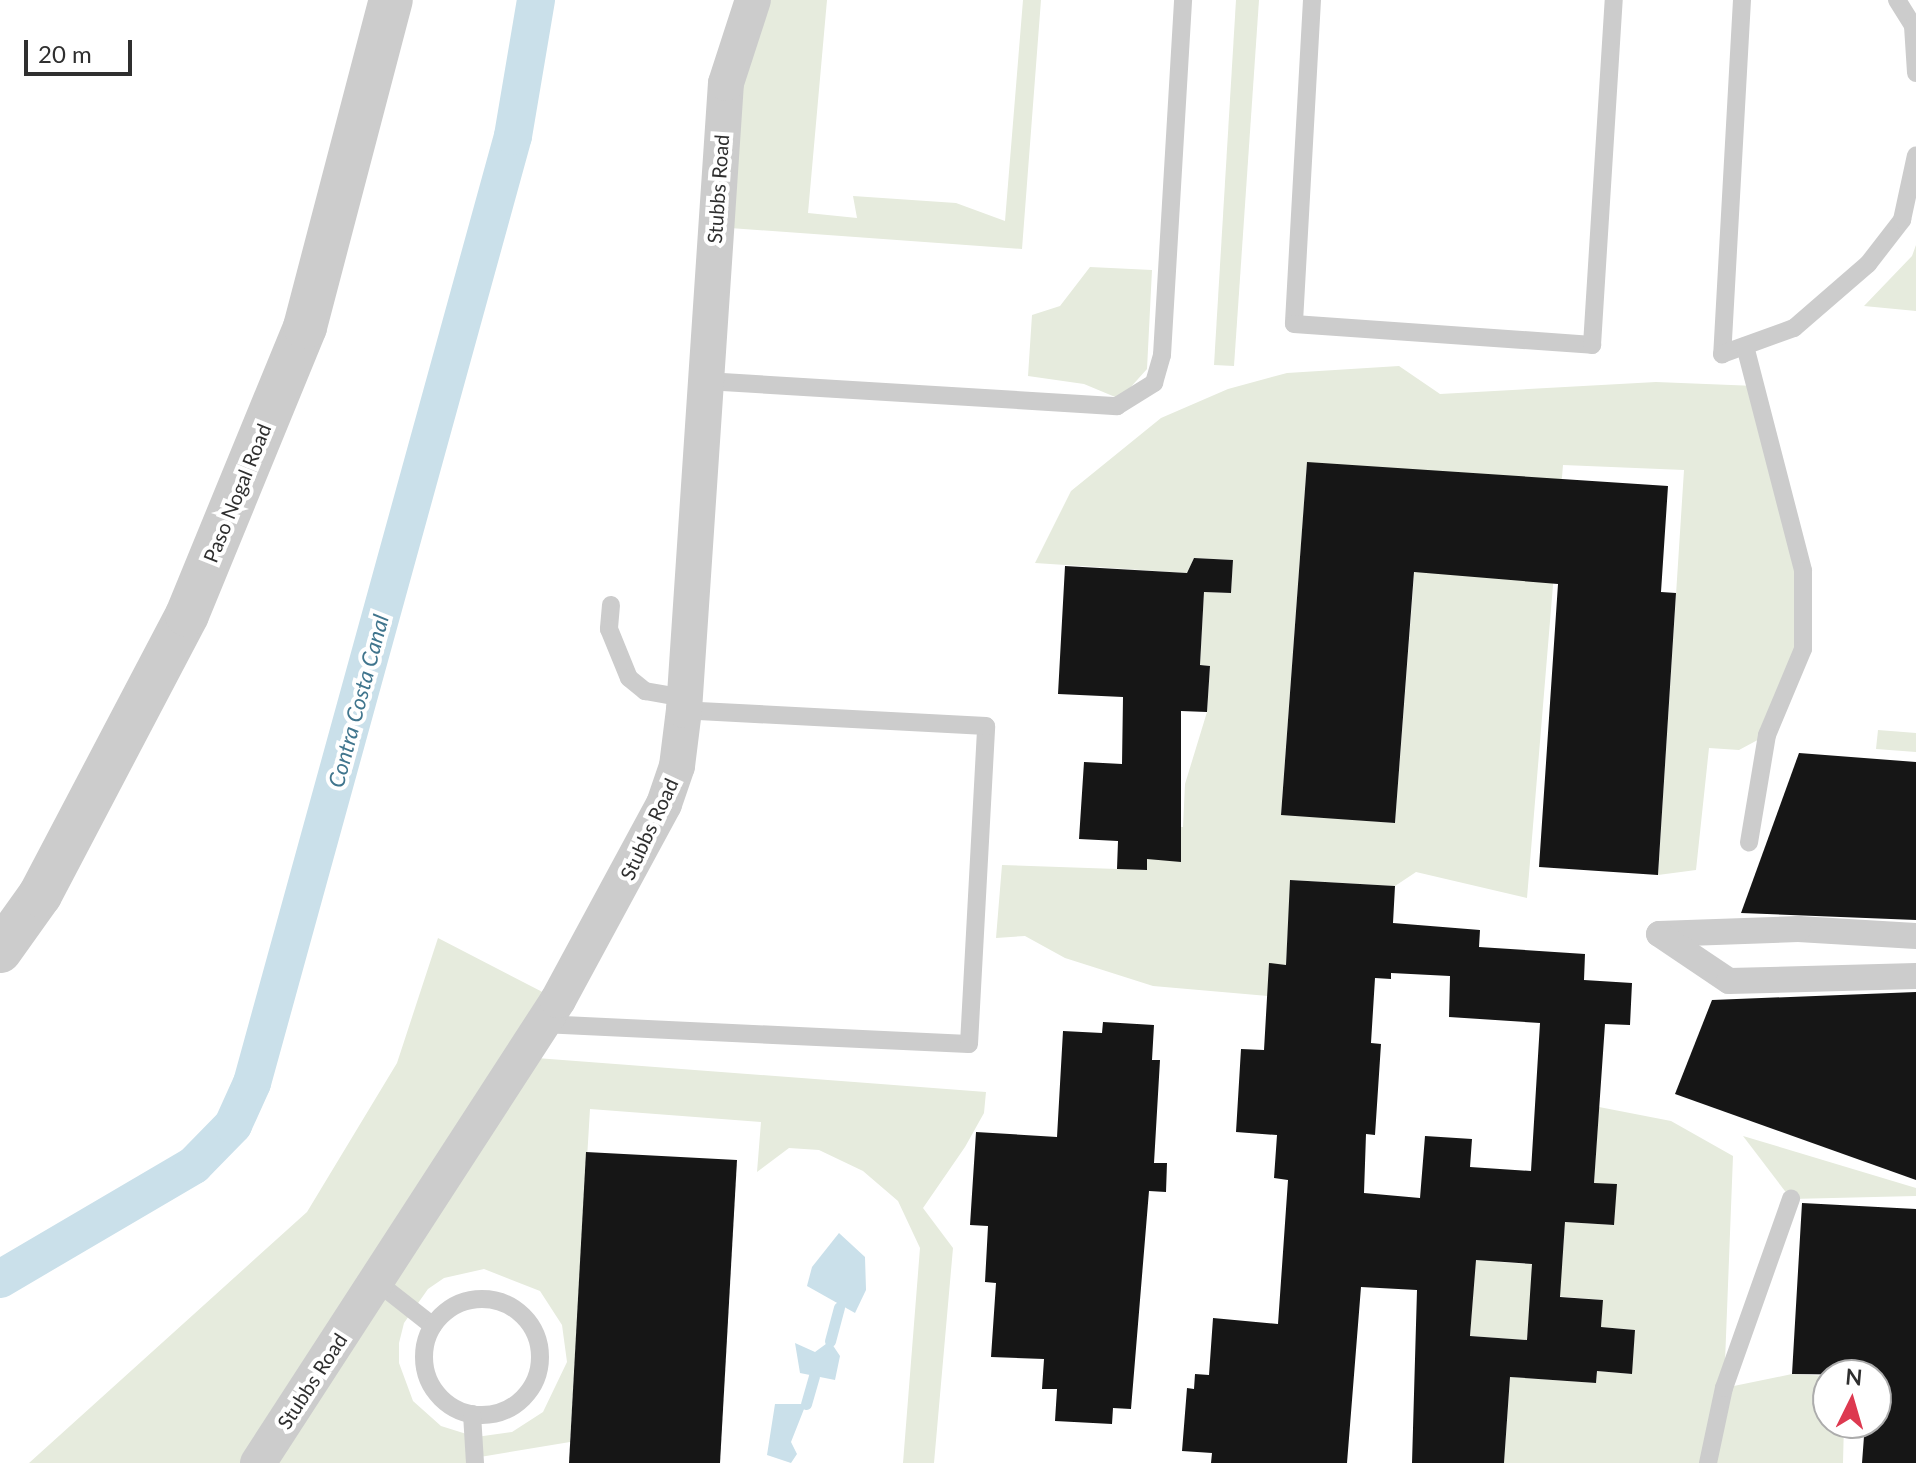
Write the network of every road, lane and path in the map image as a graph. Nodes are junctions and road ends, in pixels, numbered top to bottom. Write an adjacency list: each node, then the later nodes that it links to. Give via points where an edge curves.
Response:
1 (391, 0): 17 (street, Paso Nogal Road, via 305,327 187,615 40,895)
2 (753, 0): 11 (street, Stubbs Road, via 726,83)
3 (1183, 0): 11 (lane, via 1162,355 1154,383 1117,406)
4 (1312, 0): 5 (lane, via 1294,324 1592,345)
5 (1614, 0)
6 (1742, 0): 10 (lane, via 1722,354)
7 (1897, 0): 8 (lane, via 1913,26)
8 (1916, 73)
9 (1916, 155): 10 (lane, via 1902,220 1868,264 1794,328)
10 (1745, 346): 14 (lane, via 1803,571 1803,649 1767,735)
11 (706, 381): 13 (street, Stubbs Road)
12 (611, 605): 13 (lane, via 615,653 629,678 645,691)
13 (684, 704): 19 (street, Stubbs Road, via 677,766 664,804); 19 (lane, via 986,726 969,1044)
14 (1749, 843)
15 (1884, 935): 16 (street); 18 (street); 18 (street, via 1798,929 1659,934 1729,981)
16 (1916, 936)
17 (0, 951)
18 (1910, 976)
19 (542, 1024): 21 (street, Stubbs Road)
20 (1791, 1199): 26 (lane, via 1724,1388)
21 (377, 1282): 22 (lane); 24 (street, Stubbs Road)
22 (433, 1326): 23 (lane, via 424,1355 428,1380 440,1397); 23 (lane, via 465,1301 494,1300 524,1316 538,1340 539,1372 525,1398 501,1412)
23 (472, 1414): 25 (lane)
24 (258, 1463)
25 (475, 1463)
26 (1708, 1463)

